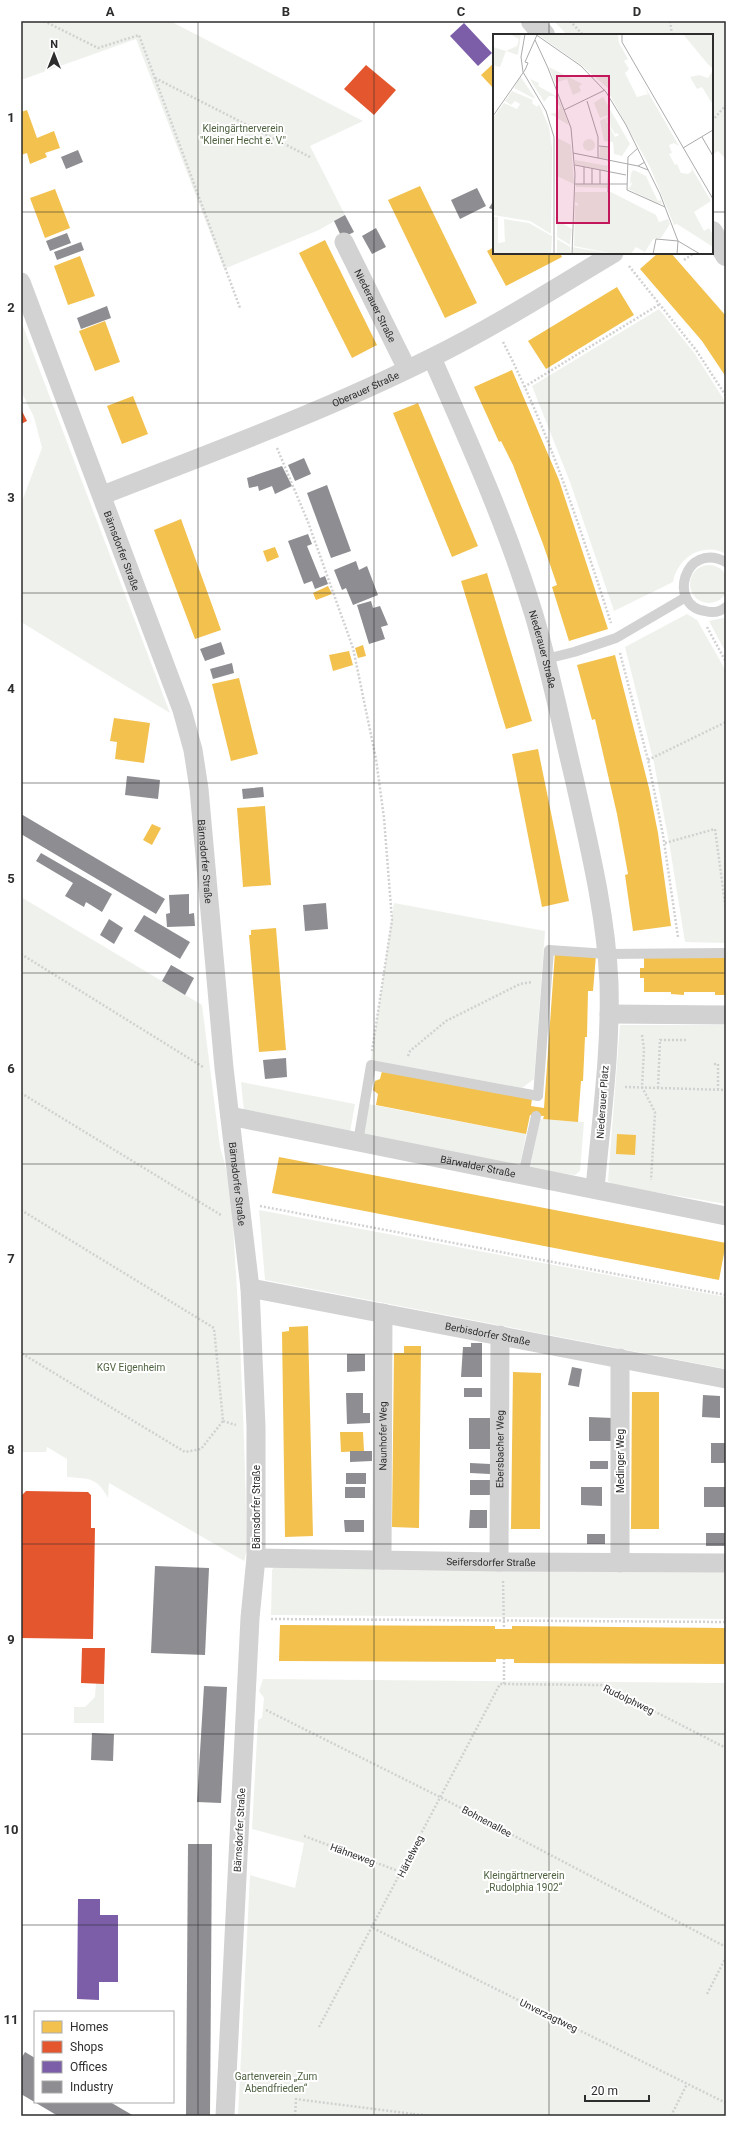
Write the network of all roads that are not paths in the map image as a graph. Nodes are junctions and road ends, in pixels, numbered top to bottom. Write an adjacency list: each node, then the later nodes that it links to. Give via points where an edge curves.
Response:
1 (532, 21): 2 (street)
2 (543, 34)
3 (713, 234): 6 (street)
4 (344, 242): 9 (street, Niederauer Straße)
5 (612, 254): 8 (street, Oberauer Straße)
6 (726, 255)
7 (21, 282): 10 (street, Bärnsdorfer Straße)
8 (432, 358): 9 (street, Oberauer Straße); 14 (street, Niederauer Straße, via 474,451 510,545 534,614)
9 (407, 369): 10 (street, Oberauer Straße, via 270,431)
10 (103, 495): 20 (street, Bärnsdorfer Straße, via 182,710 193,750 199,789)
11 (726, 562): 12 (lane, via 708,557 692,564 684,580)
12 (686, 597): 13 (lane, via 695,608 710,612); 14 (lane, via 616,638)
13 (726, 607)
14 (546, 659): 16 (street, Niederauer Straße, via 596,876)
15 (726, 953): 16 (lane)
16 (607, 954): 17 (street, Niederauer Platz); 19 (lane, via 549,950)
17 (609, 1014): 18 (street); 23 (street, Niederauer Platz)
18 (726, 1015)
19 (538, 1096): 21 (lane, via 371,1065); 22 (lane)
20 (230, 1116): 21 (street, Bärwalder Straße); 25 (street, Bärnsdorfer Straße)
21 (358, 1142): 22 (street, Bärwalder Straße)
22 (523, 1175): 23 (street, Bärwalder Straße)
23 (596, 1190): 24 (street, Bärwalder Straße)
24 (726, 1216)
25 (250, 1288): 26 (street, Berbisdorfer Straße); 30 (street, Bärnsdorfer Straße, via 256,1427)
26 (383, 1313): 27 (street, Berbisdorfer Straße); 31 (street, Naunhofer Weg)
27 (500, 1335): 28 (street, Berbisdorfer Straße); 32 (street, Ebersbacher Weg)
28 (620, 1358): 29 (street, Berbisdorfer Straße); 34 (street, Medinger Weg)
29 (726, 1379)
30 (256, 1558): 31 (street, Seifersdorfer Straße); 35 (street, Bärnsdorfer Straße, via 250,1618)
31 (382, 1560): 32 (street, Seifersdorfer Straße)
32 (501, 1562): 34 (street, Seifersdorfer Straße)
33 (726, 1562): 34 (street, Seifersdorfer Straße)
34 (620, 1563)
35 (225, 2116)

